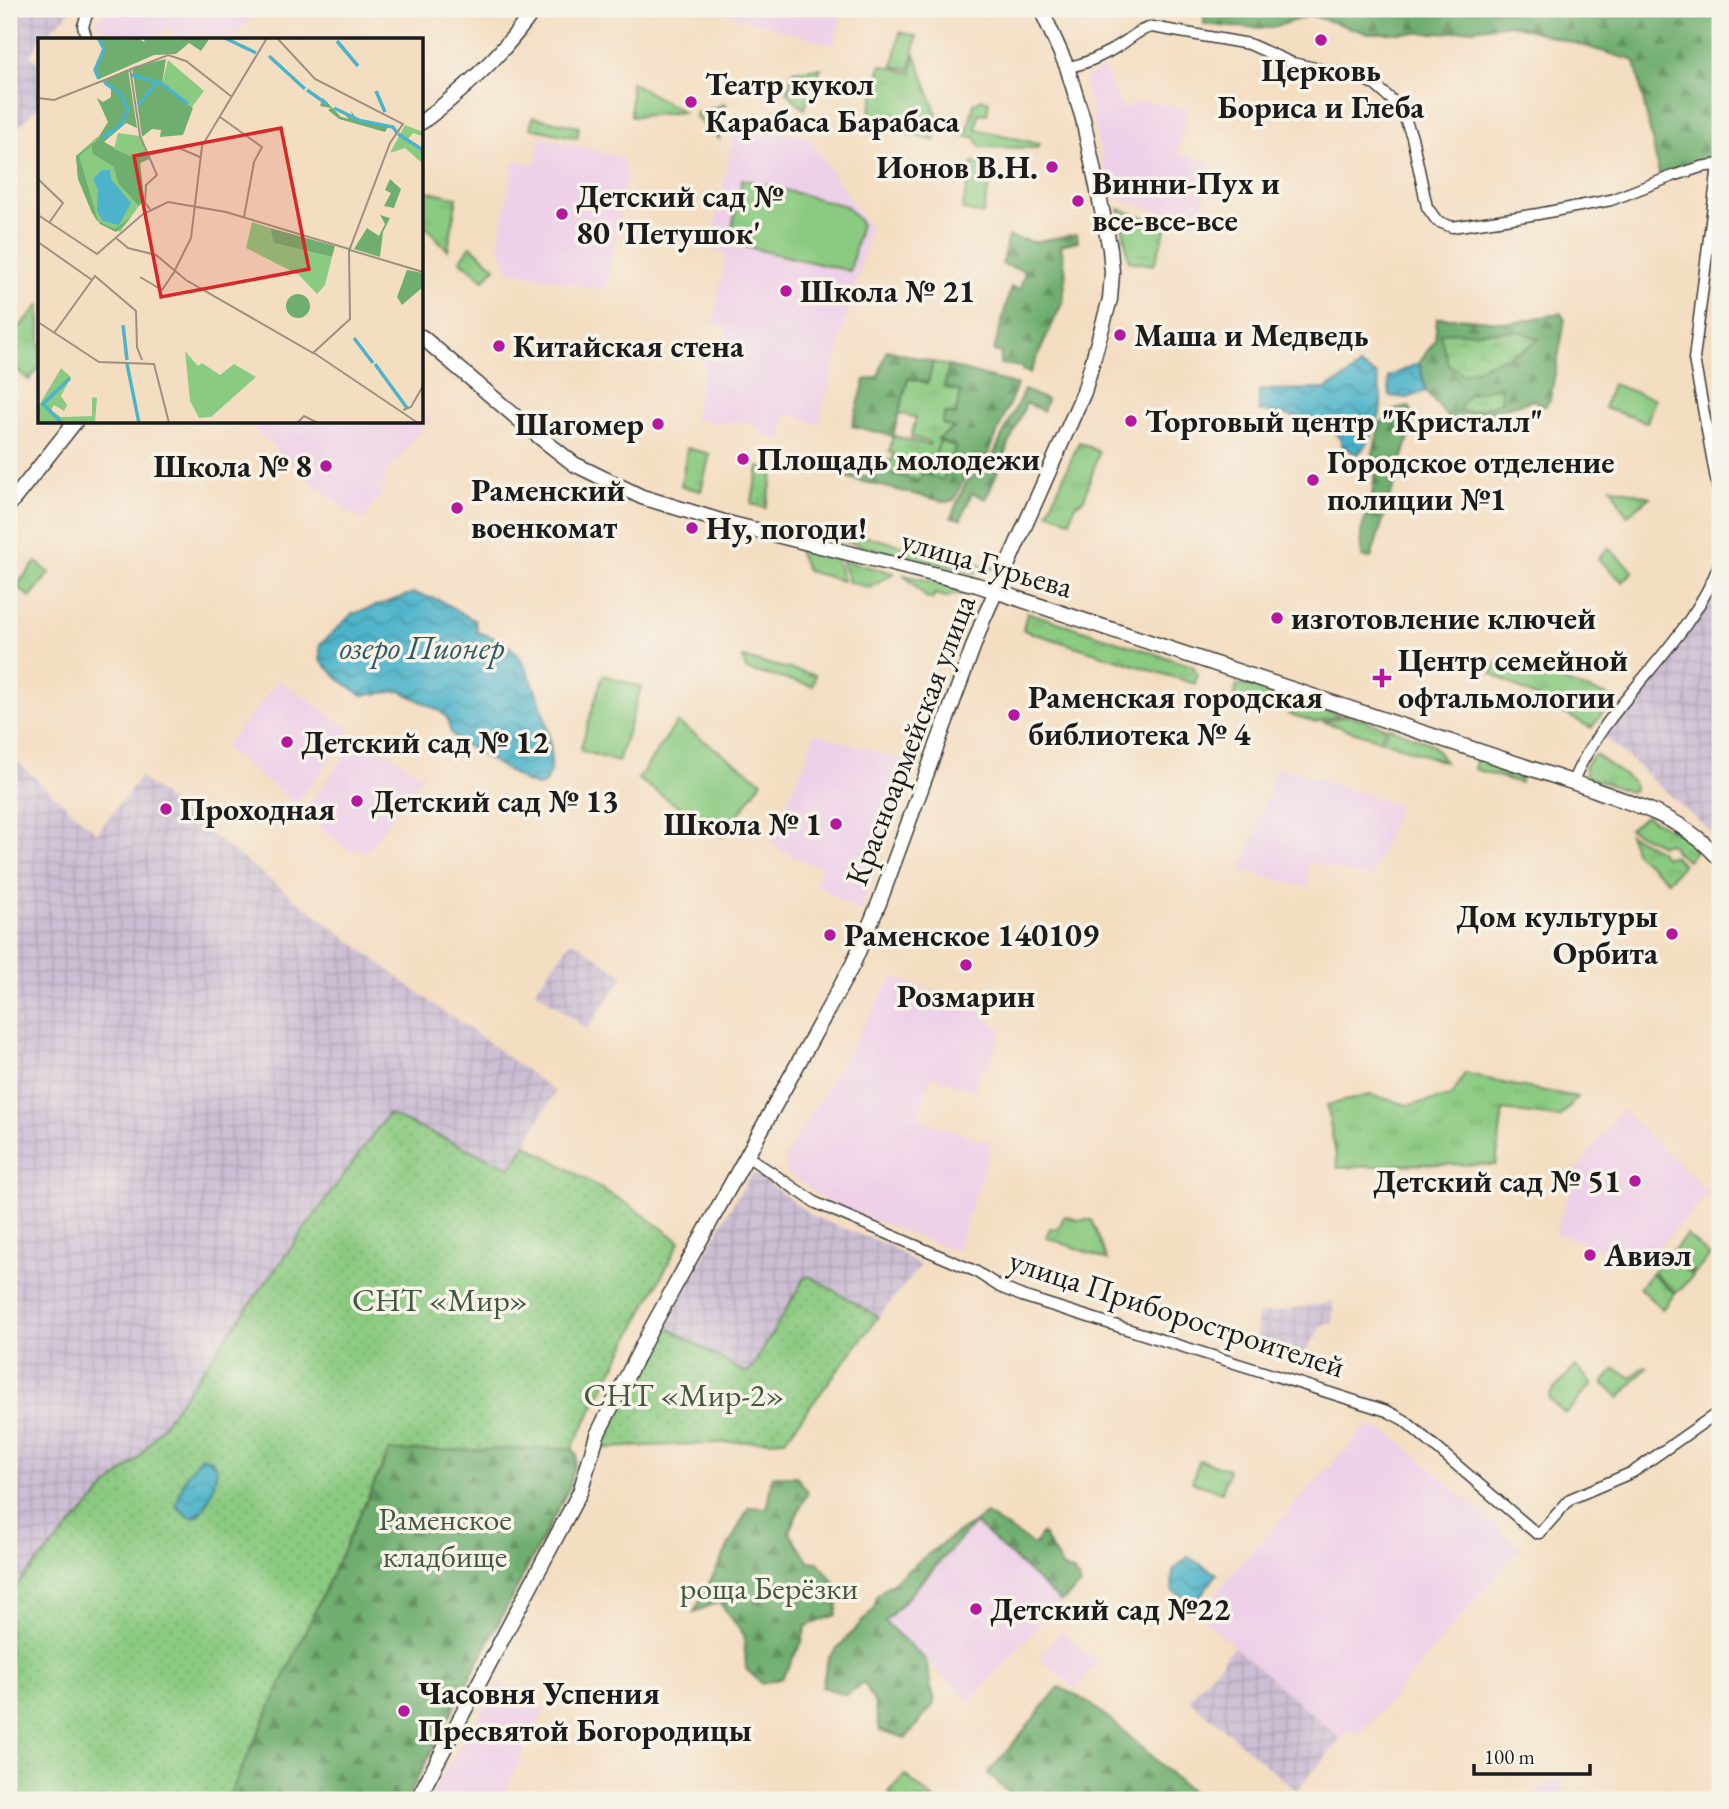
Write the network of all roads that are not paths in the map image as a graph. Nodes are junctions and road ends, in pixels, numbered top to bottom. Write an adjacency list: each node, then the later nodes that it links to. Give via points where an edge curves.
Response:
1 (534, 9): 6 (main road, via 484,69)
2 (1041, 9): 5 (main road, Красноармейская улица)
3 (87, 13): 4 (street)
4 (86, 38)
5 (1066, 67): 7 (street, via 1099,56 1139,30 1152,27 1249,44 1292,63 1362,78 1401,108 1427,207 1443,225 1465,226 1611,200); 13 (main road, Красноармейская улица, via 1101,201 1112,273 1110,299 1084,392)
6 (424, 119)
7 (1719, 164): 10 (street, via 1694,359)
8 (424, 339): 13 (main road, улица Гурьева, via 574,464 628,492 688,512)
9 (73, 424): 11 (main road)
10 (1720, 501)
11 (9, 505)
12 (1720, 562): 14 (street, via 1702,603 1598,735)
13 (996, 591): 14 (main road, улица Гурьева); 16 (main road, Красноармейская улица, via 858,953)
14 (1572, 783): 15 (main road, улица Гурьева, via 1652,811 1695,835)
15 (1720, 859)
16 (747, 1156): 17 (street, улица Приборостроителей, via 816,1203 1022,1296 1387,1411 1538,1530 1570,1499 1633,1472); 18 (main road, Красноармейская улица, via 651,1329 597,1436 580,1492)
17 (1720, 1412)
18 (417, 1800)

